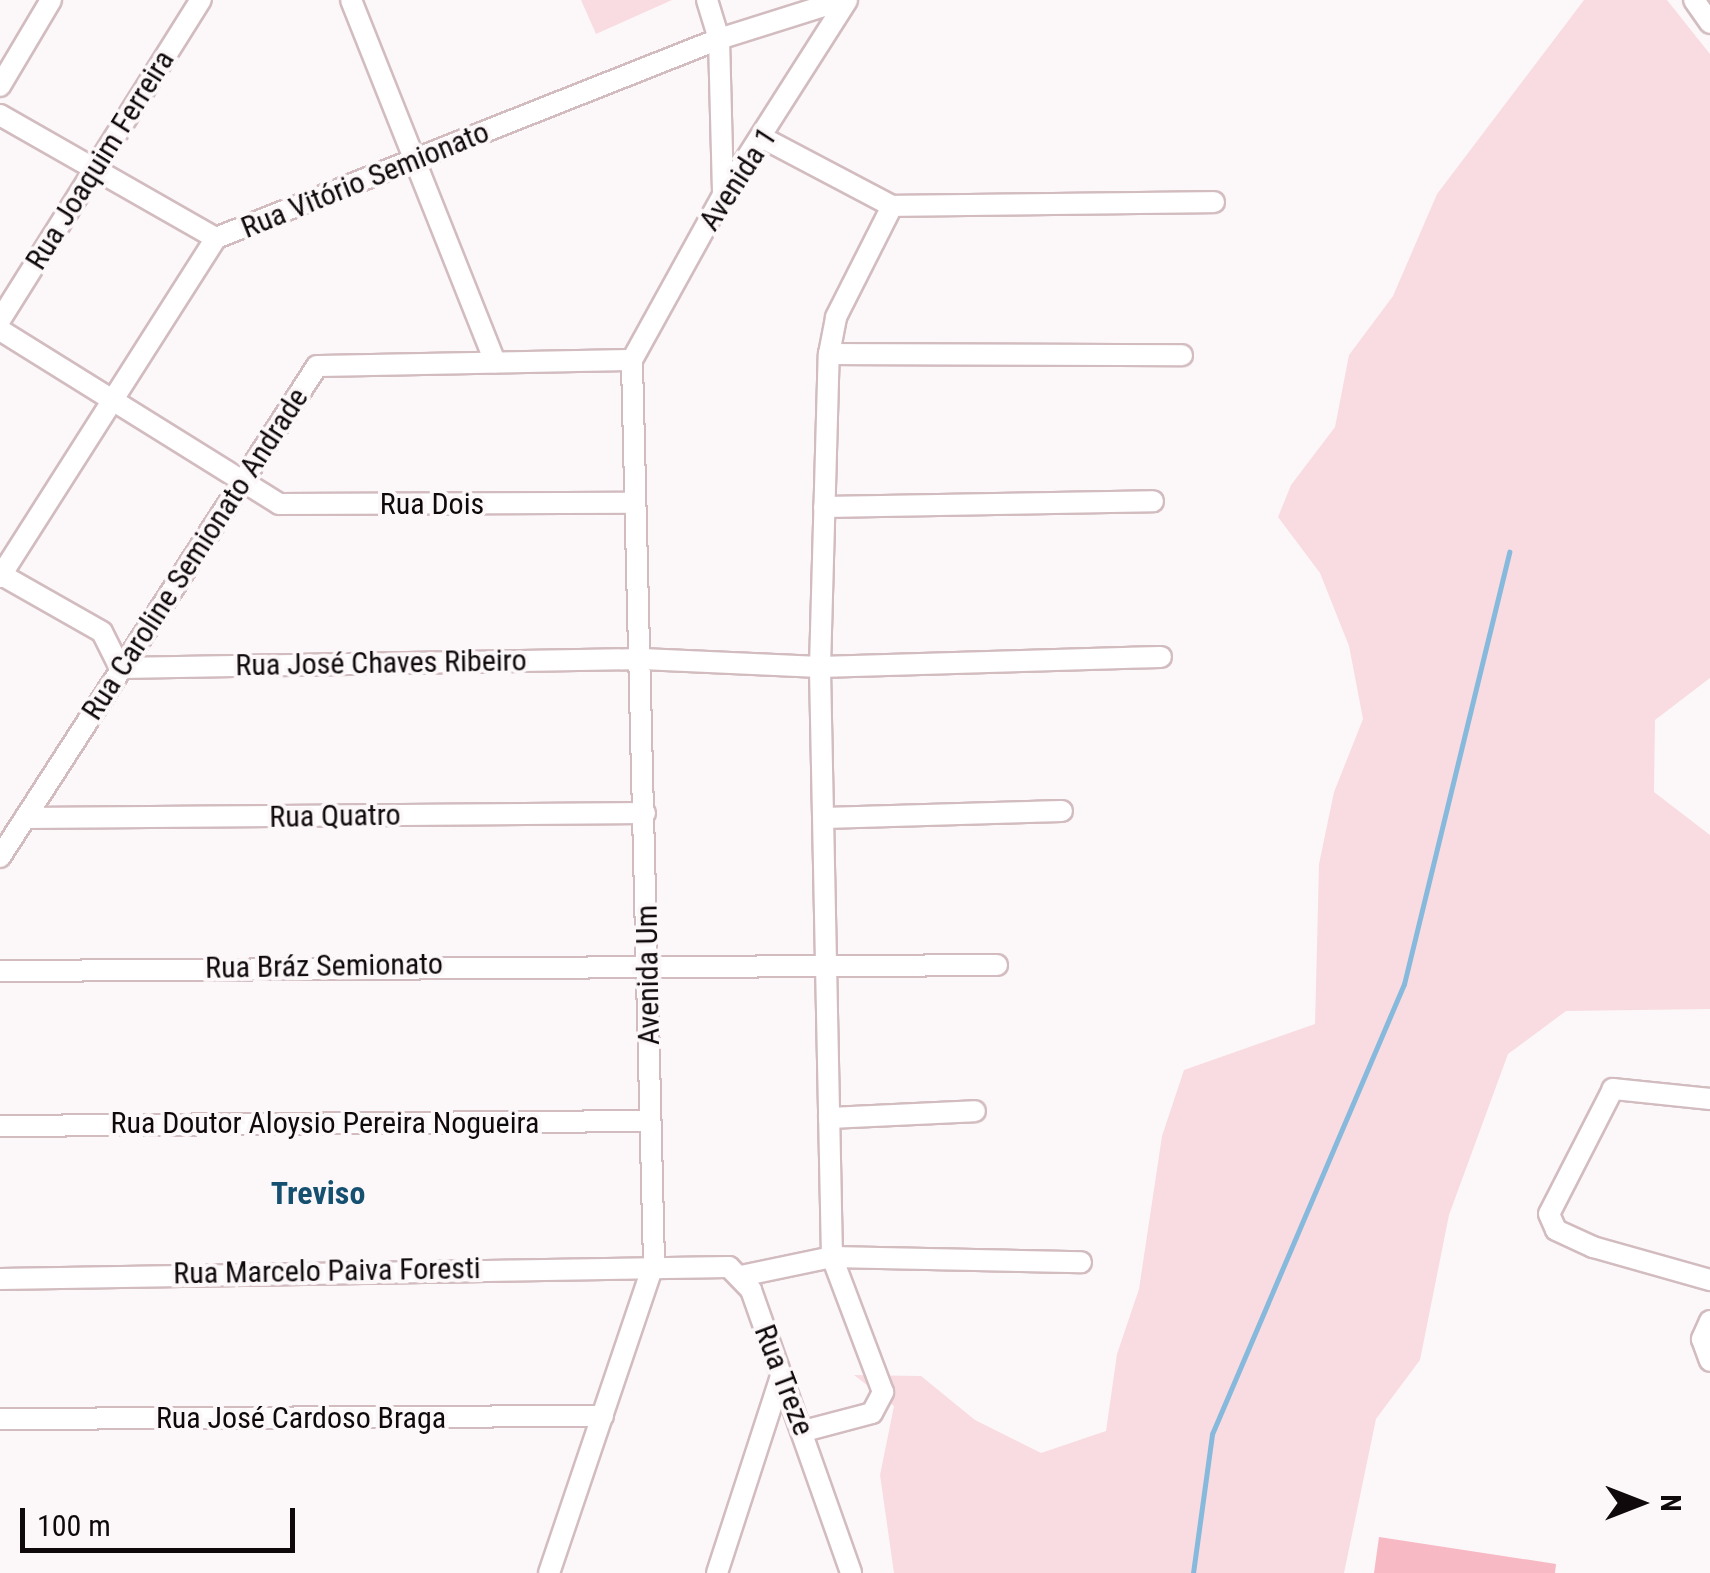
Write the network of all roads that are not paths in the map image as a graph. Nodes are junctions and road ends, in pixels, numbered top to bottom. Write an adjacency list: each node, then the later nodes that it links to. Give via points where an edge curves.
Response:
1 (52, 0): 9 (street)
2 (201, 0): 13 (street, Rua Joaquim Ferreira)
3 (351, 0): 12 (street)
4 (707, 0): 8 (street)
5 (845, 0): 8 (street, Rua Vitório Semionato); 11 (street, Avenida 1)
6 (1694, 0): 7 (street)
7 (1710, 23)
8 (719, 38): 12 (street, Rua Vitório Semionato); 14 (street)
9 (0, 86)
10 (0, 114): 13 (street)
11 (765, 140): 14 (street, Avenida 1); 16 (street)
12 (416, 160): 17 (street, Rua Vitório Semionato); 23 (street)
13 (93, 167): 17 (street); 18 (street, Rua Joaquim Ferreira)
14 (723, 194): 22 (street, Avenida 1)
15 (1214, 202): 16 (street)
16 (892, 206): 20 (street, via 836,317)
17 (216, 238): 24 (street, Rua Vitório Semionato)
18 (0, 320)
19 (0, 330): 24 (street, Rua Dois)
20 (829, 354): 21 (street); 28 (street)
21 (1182, 355)
22 (632, 360): 23 (street, Rua Caroline Semionato Andrade); 27 (street, Avenida Um)
23 (495, 362): 25 (street, Rua Caroline Semionato Andrade, via 317,366)
24 (110, 402): 25 (street, Rua Dois); 29 (street, Rua Vitório Semionato)
25 (236, 482): 27 (street, Rua Dois, via 279,504); 33 (street, Rua Caroline Semionato Andrade)
26 (1152, 500): 28 (street)
27 (633, 503): 31 (street, Avenida Um)
28 (824, 507): 32 (street)
29 (0, 575): 33 (street, via 102,632)
30 (1161, 658): 32 (street, Rua José Chaves Ribeiro)
31 (642, 659): 32 (street, Rua José Chaves Ribeiro); 33 (street, Rua José Chaves Ribeiro); 35 (street, Avenida Um)
32 (820, 667): 37 (street)
33 (120, 668): 36 (street, Rua Caroline Semionato Andrade)
34 (1062, 811): 37 (street)
35 (645, 813): 36 (street, Rua Quatro); 39 (street, Avenida Um)
36 (24, 818): 38 (street, Rua Caroline Semionato Andrade)
37 (824, 818): 40 (street)
38 (0, 858)
39 (648, 962): 40 (street, Rua Bráz Semionato); 42 (street, Rua Bráz Semionato); 46 (street, Avenida Um)
40 (827, 964): 41 (street, Rua Bráz Semionato); 45 (street)
41 (997, 965)
42 (0, 972)
43 (1710, 1099): 53 (street, via 1614,1089 1549,1214 1556,1230 1593,1247)
44 (976, 1111): 45 (street)
45 (830, 1118): 48 (street)
46 (650, 1121): 47 (street, Rua Doutor Aloysio Pereira Nogueira); 49 (street, Avenida Um)
47 (0, 1126)
48 (832, 1257): 50 (street); 51 (street); 59 (street, via 883,1392 872,1413)
49 (654, 1262): 51 (street, via 729,1267); 52 (street, Rua Marcelo Paiva Foresti); 57 (street, Avenida Um)
50 (1081, 1262)
51 (741, 1276): 56 (street, Rua Treze)
52 (0, 1279)
53 (1710, 1280)
54 (1710, 1321): 55 (street, via 1702,1339)
55 (1710, 1362)
56 (780, 1378): 59 (street, Rua Treze); 61 (street)
57 (603, 1416): 58 (street, Rua José Cardoso Braga); 60 (street, Avenida Um)
58 (0, 1420)
59 (804, 1430): 62 (street, Rua Treze)
60 (548, 1573)
61 (717, 1573)
62 (851, 1573)

